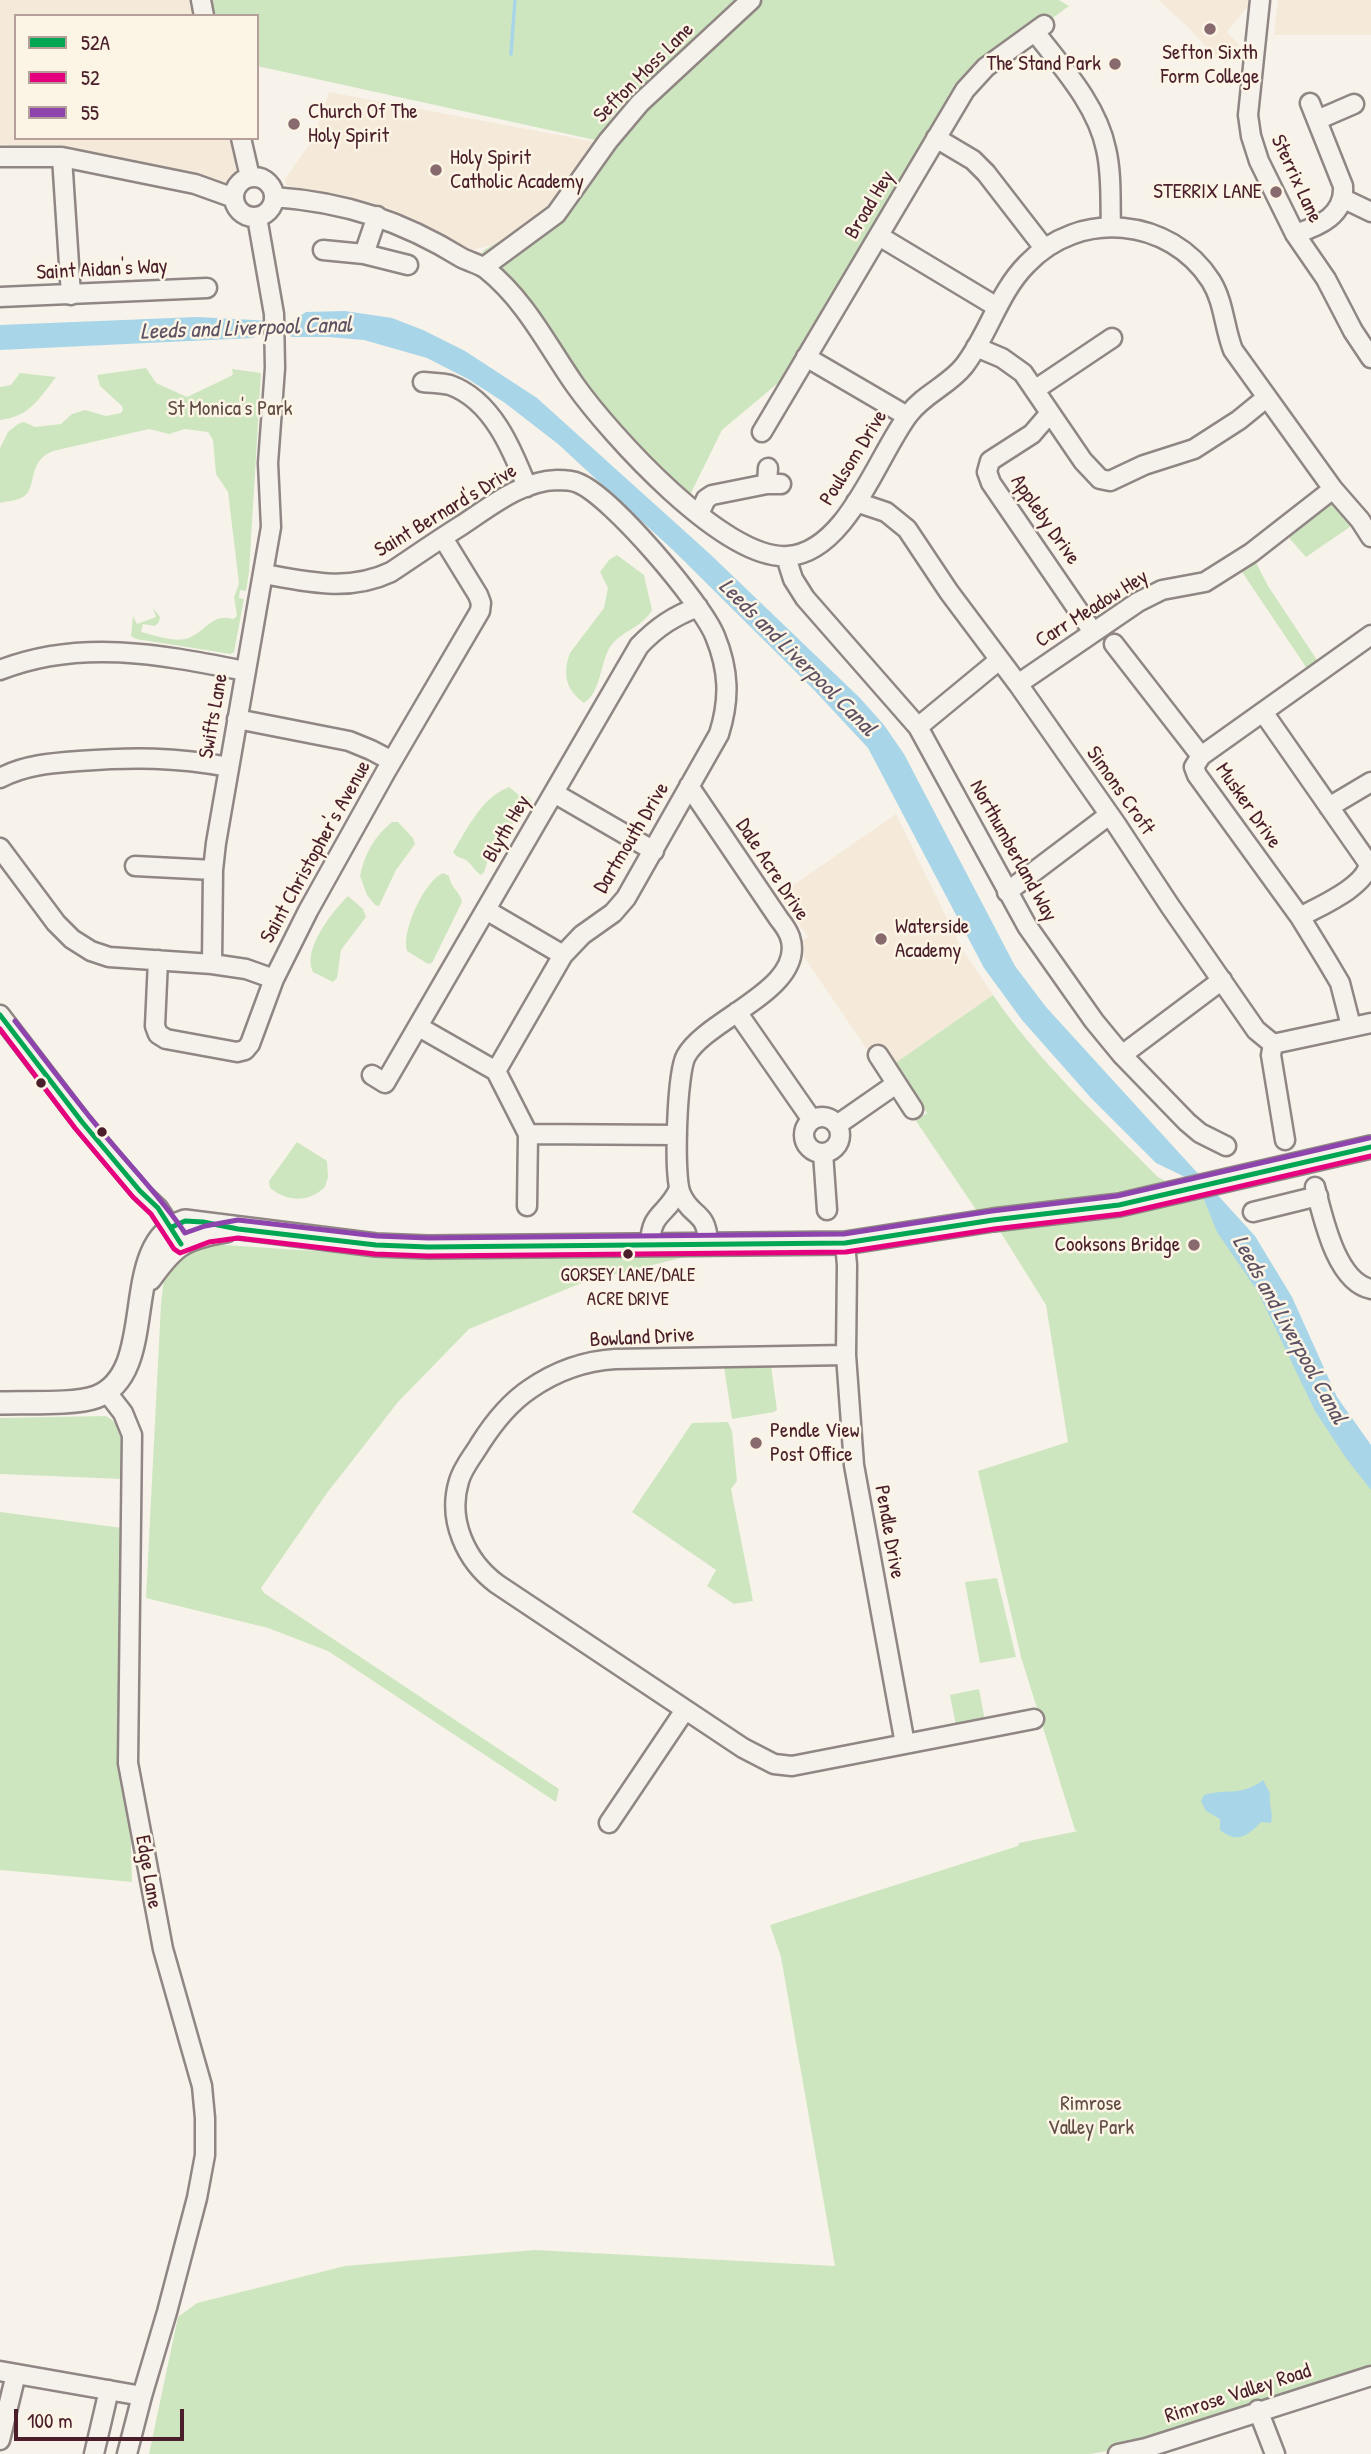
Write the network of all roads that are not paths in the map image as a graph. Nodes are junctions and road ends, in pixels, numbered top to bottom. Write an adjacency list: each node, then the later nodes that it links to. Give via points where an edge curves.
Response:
1 (751, 0): 22 (street, Sefton Moss Lane, via 640,103 556,214)
2 (1260, 0): 16 (street, Sterrix Lane, via 1248,115 1259,161)
3 (1354, 104): 11 (street, via 1314,111)
4 (936, 138): 15 (street, Broad Hey, via 975,77 1040,29 1103,135); 17 (street, Broad Hey); 18 (street, via 986,173)
5 (241, 140): 8 (street)
6 (62, 157): 7 (street); 10 (street, via 195,184); 24 (street)
7 (0, 158)
8 (250, 177): 9 (street, via 267,181); 10 (street, via 236,187)
9 (274, 197): 13 (street, via 314,200); 14 (street, via 271,208)
10 (234, 198): 14 (street, via 239,211)
11 (1344, 199): 12 (street); 16 (street, via 1324,222)
12 (1371, 212)
13 (377, 216): 20 (street); 22 (street)
14 (257, 218): 45 (street, Swifts Lane, via 274,314 268,463 271,527)
15 (1111, 226): 18 (street, Poulsom Drive, via 1072,234); 33 (street, Poulsom Drive, via 1156,234 1196,262 1219,297 1233,350)
16 (1295, 234): 30 (street, Sterrix Lane)
17 (878, 236): 26 (street); 29 (street, Broad Hey)
18 (1044, 248): 26 (street, Poulsom Drive, via 1019,273)
19 (323, 250): 20 (street)
20 (364, 254): 21 (street)
21 (408, 265)
22 (484, 267): 41 (street, via 527,312 574,384 620,441)
23 (207, 288): 24 (street, Saint Aidan's Way)
24 (71, 295): 25 (street, Saint Aidan's Way)
25 (0, 297)
26 (997, 307): 28 (street, Poulsom Drive)
27 (1112, 338): 32 (street)
28 (976, 347): 32 (street, via 1002,358); 35 (street, Poulsom Drive, via 954,376)
29 (806, 357): 35 (street); 36 (street, Broad Hey)
30 (1371, 358)
31 (423, 382): 38 (street, via 449,385 475,401 510,445)
32 (1036, 389): 34 (street)
33 (1266, 398): 34 (street, via 1194,449 1110,481 1092,472); 39 (street, Poulsom Drive)
34 (1050, 413): 47 (street, Appleby Drive, via 1032,435 990,461 987,472)
35 (907, 416): 40 (street, Poulsom Drive)
36 (755, 432)
37 (772, 479): 41 (street, via 712,495)
38 (527, 487): 43 (street, Saint Bernard's Drive); 46 (street, Saint Bernard's Drive, via 541,481 578,483 615,511)
39 (1333, 489): 42 (street, Poulsom Drive); 47 (street, Carr Meadow Hey, via 1251,553 1205,582 1162,590)
40 (856, 502): 44 (street, Poulsom Drive, via 819,545); 50 (street, Simons Croft, via 886,512 907,529)
41 (699, 514): 44 (street, via 746,545)
42 (1371, 537)
43 (443, 538): 45 (street, Saint Bernard's Drive, via 391,572 355,584); 58 (street, Saint Christopher's Avenue, via 481,607)
44 (786, 557): 56 (street, Northumberland Way, via 806,598)
45 (264, 574): 52 (street, Swifts Lane)
46 (698, 607): 62 (street, Saint Bernard's Drive, via 714,633 728,687 719,734); 63 (street, Blyth Hey, via 659,626 639,646)
47 (1094, 632): 53 (street, Carr Meadow Hey)
48 (1371, 635): 54 (street, Musker Drive)
49 (1114, 644): 57 (street)
50 (999, 661): 53 (street, Simons Croft); 56 (street)
51 (0, 670): 52 (street, via 50,654 124,651)
52 (245, 671): 55 (street, Swifts Lane)
53 (1018, 684): 65 (street, Simons Croft)
54 (1263, 712): 57 (street, Musker Drive); 64 (street)
55 (237, 719): 58 (street, via 349,741); 59 (street, Swifts Lane)
56 (918, 727): 70 (street, Northumberland Way)
57 (1201, 756): 72 (street, Musker Drive, via 1194,767 1197,775)
58 (392, 761): 76 (street, Saint Christopher's Avenue)
59 (229, 767): 60 (street, via 170,758 125,758 35,765); 69 (street, Swifts Lane)
60 (0, 778)
61 (1371, 782): 64 (street)
62 (689, 786): 67 (street, Dartmouth Drive); 78 (street, Dale Acre Drive, via 790,937 790,960 784,974)
63 (554, 793): 67 (street); 71 (street, Blyth Hey)
64 (1329, 807): 72 (street, via 1365,856 1367,872 1356,884)
65 (1110, 815): 70 (street); 77 (street, Simons Croft)
66 (0, 848): 74 (street, via 72,939 109,957)
67 (654, 851): 73 (street, Dartmouth Drive, via 620,906)
68 (135, 866): 69 (street)
69 (213, 870): 75 (street, Swifts Lane)
70 (1007, 892): 85 (street, Northumberland Way, via 1054,966)
71 (486, 911): 73 (street); 82 (street, Blyth Hey)
72 (1300, 917): 81 (street, Musker Drive, via 1340,983)
73 (563, 955): 86 (street, Dartmouth Drive)
74 (158, 960): 75 (street); 76 (street, Saint Christopher's Avenue, via 158,1034 237,1052 250,1044)
75 (212, 964): 76 (street)
76 (274, 979)
77 (1222, 980): 83 (street, Simons Croft, via 1256,1030); 85 (street)
78 (737, 1012): 90 (street); 93 (street, Dale Acre Drive, via 703,1036 685,1058)
79 (1371, 1023): 81 (street)
80 (3, 1024): 102 (street)
81 (1351, 1026): 83 (street)
82 (418, 1027): 86 (street); 87 (street, Blyth Hey, via 385,1083)
83 (1273, 1044): 94 (street)
84 (878, 1055): 88 (street)
85 (1122, 1055): 95 (street, Northumberland Way, via 1200,1133)
86 (496, 1071): 92 (street)
87 (372, 1075)
88 (896, 1084): 89 (street); 91 (street)
89 (913, 1109)
90 (811, 1120): 91 (street, via 828,1118); 97 (street, via 805,1140)
91 (837, 1125): 97 (street, via 839,1140)
92 (528, 1135): 93 (street); 99 (street)
93 (677, 1135): 98 (street, Dale Acre Drive)
94 (1284, 1140)
95 (1226, 1146)
96 (1371, 1147): 104 (main road, via 1083,1211)
97 (822, 1153): 100 (street)
98 (679, 1189): 103 (street, via 685,1202 702,1217); 105 (street, via 654,1222)
99 (527, 1206)
100 (827, 1210)
101 (1253, 1212): 106 (street, via 1317,1191 1338,1259 1347,1273)
102 (176, 1235): 105 (main road, via 185,1221 376,1245); 108 (main road, via 156,1244 150,1255 129,1358)
103 (708, 1243): 104 (main road); 105 (main road)
104 (845, 1243): 107 (street, Pendle Drive)
105 (650, 1244)
106 (1371, 1289)
107 (846, 1355): 110 (street, Bowland Drive, via 615,1359 571,1367 515,1400 464,1469 456,1499 457,1522 480,1569); 112 (street, Pendle Drive, via 855,1474)
108 (106, 1391): 109 (main road, via 85,1399); 117 (street, Edge Lane, via 132,1435 128,1763 163,1949 202,2086 205,2118 205,2155 197,2198)
109 (0, 1403)
110 (685, 1710): 112 (street, Bowland Drive, via 743,1748 780,1765); 113 (street)
111 (1034, 1719): 112 (street, Bowland Drive)
112 (905, 1744)
113 (609, 1823)
114 (8, 2373): 116 (street); 119 (street)
115 (1371, 2376): 118 (street, Rimrose Valley Road)
116 (109, 2390): 117 (street); 121 (street)
117 (142, 2396): 122 (street, Edge Lane)
118 (1258, 2410): 120 (street, Rimrose Valley Road); 124 (street)
119 (0, 2440)
120 (1147, 2451): 123 (street, Rimrose Valley Road)
121 (93, 2454)
122 (127, 2454)
123 (1118, 2454)
124 (1275, 2454)

